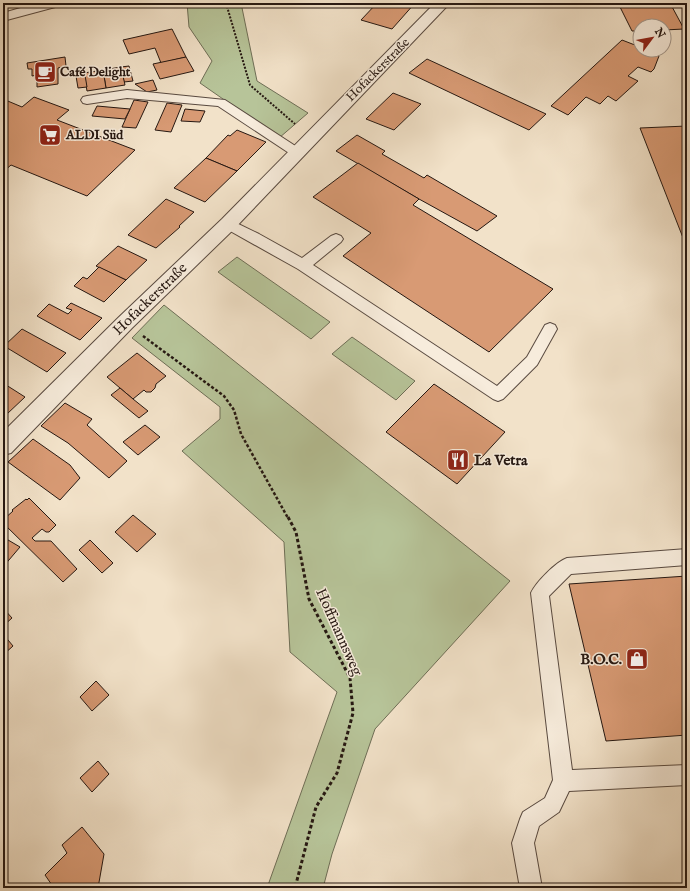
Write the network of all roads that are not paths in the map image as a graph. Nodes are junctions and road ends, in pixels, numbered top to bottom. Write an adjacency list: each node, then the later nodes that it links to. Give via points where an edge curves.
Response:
1 (54, 3): 3 (street)
2 (443, 3): 5 (street, Hofackerstraße)
3 (3, 17)
4 (87, 100): 5 (lane, via 127,94 221,103)
5 (296, 152): 6 (street, Hofackerstraße)
6 (228, 224): 8 (lane); 10 (street, Hofackerstraße)
7 (336, 239): 8 (lane)
8 (302, 265): 9 (lane, via 498,396 532,361)
9 (550, 329)
10 (3, 446)
11 (687, 557): 13 (lane, via 567,566 540,593)
12 (687, 775): 13 (lane)
13 (563, 781): 14 (lane, via 552,805 530,819)
14 (523, 843): 15 (lane); 16 (lane)
15 (531, 888)
16 (540, 888)

